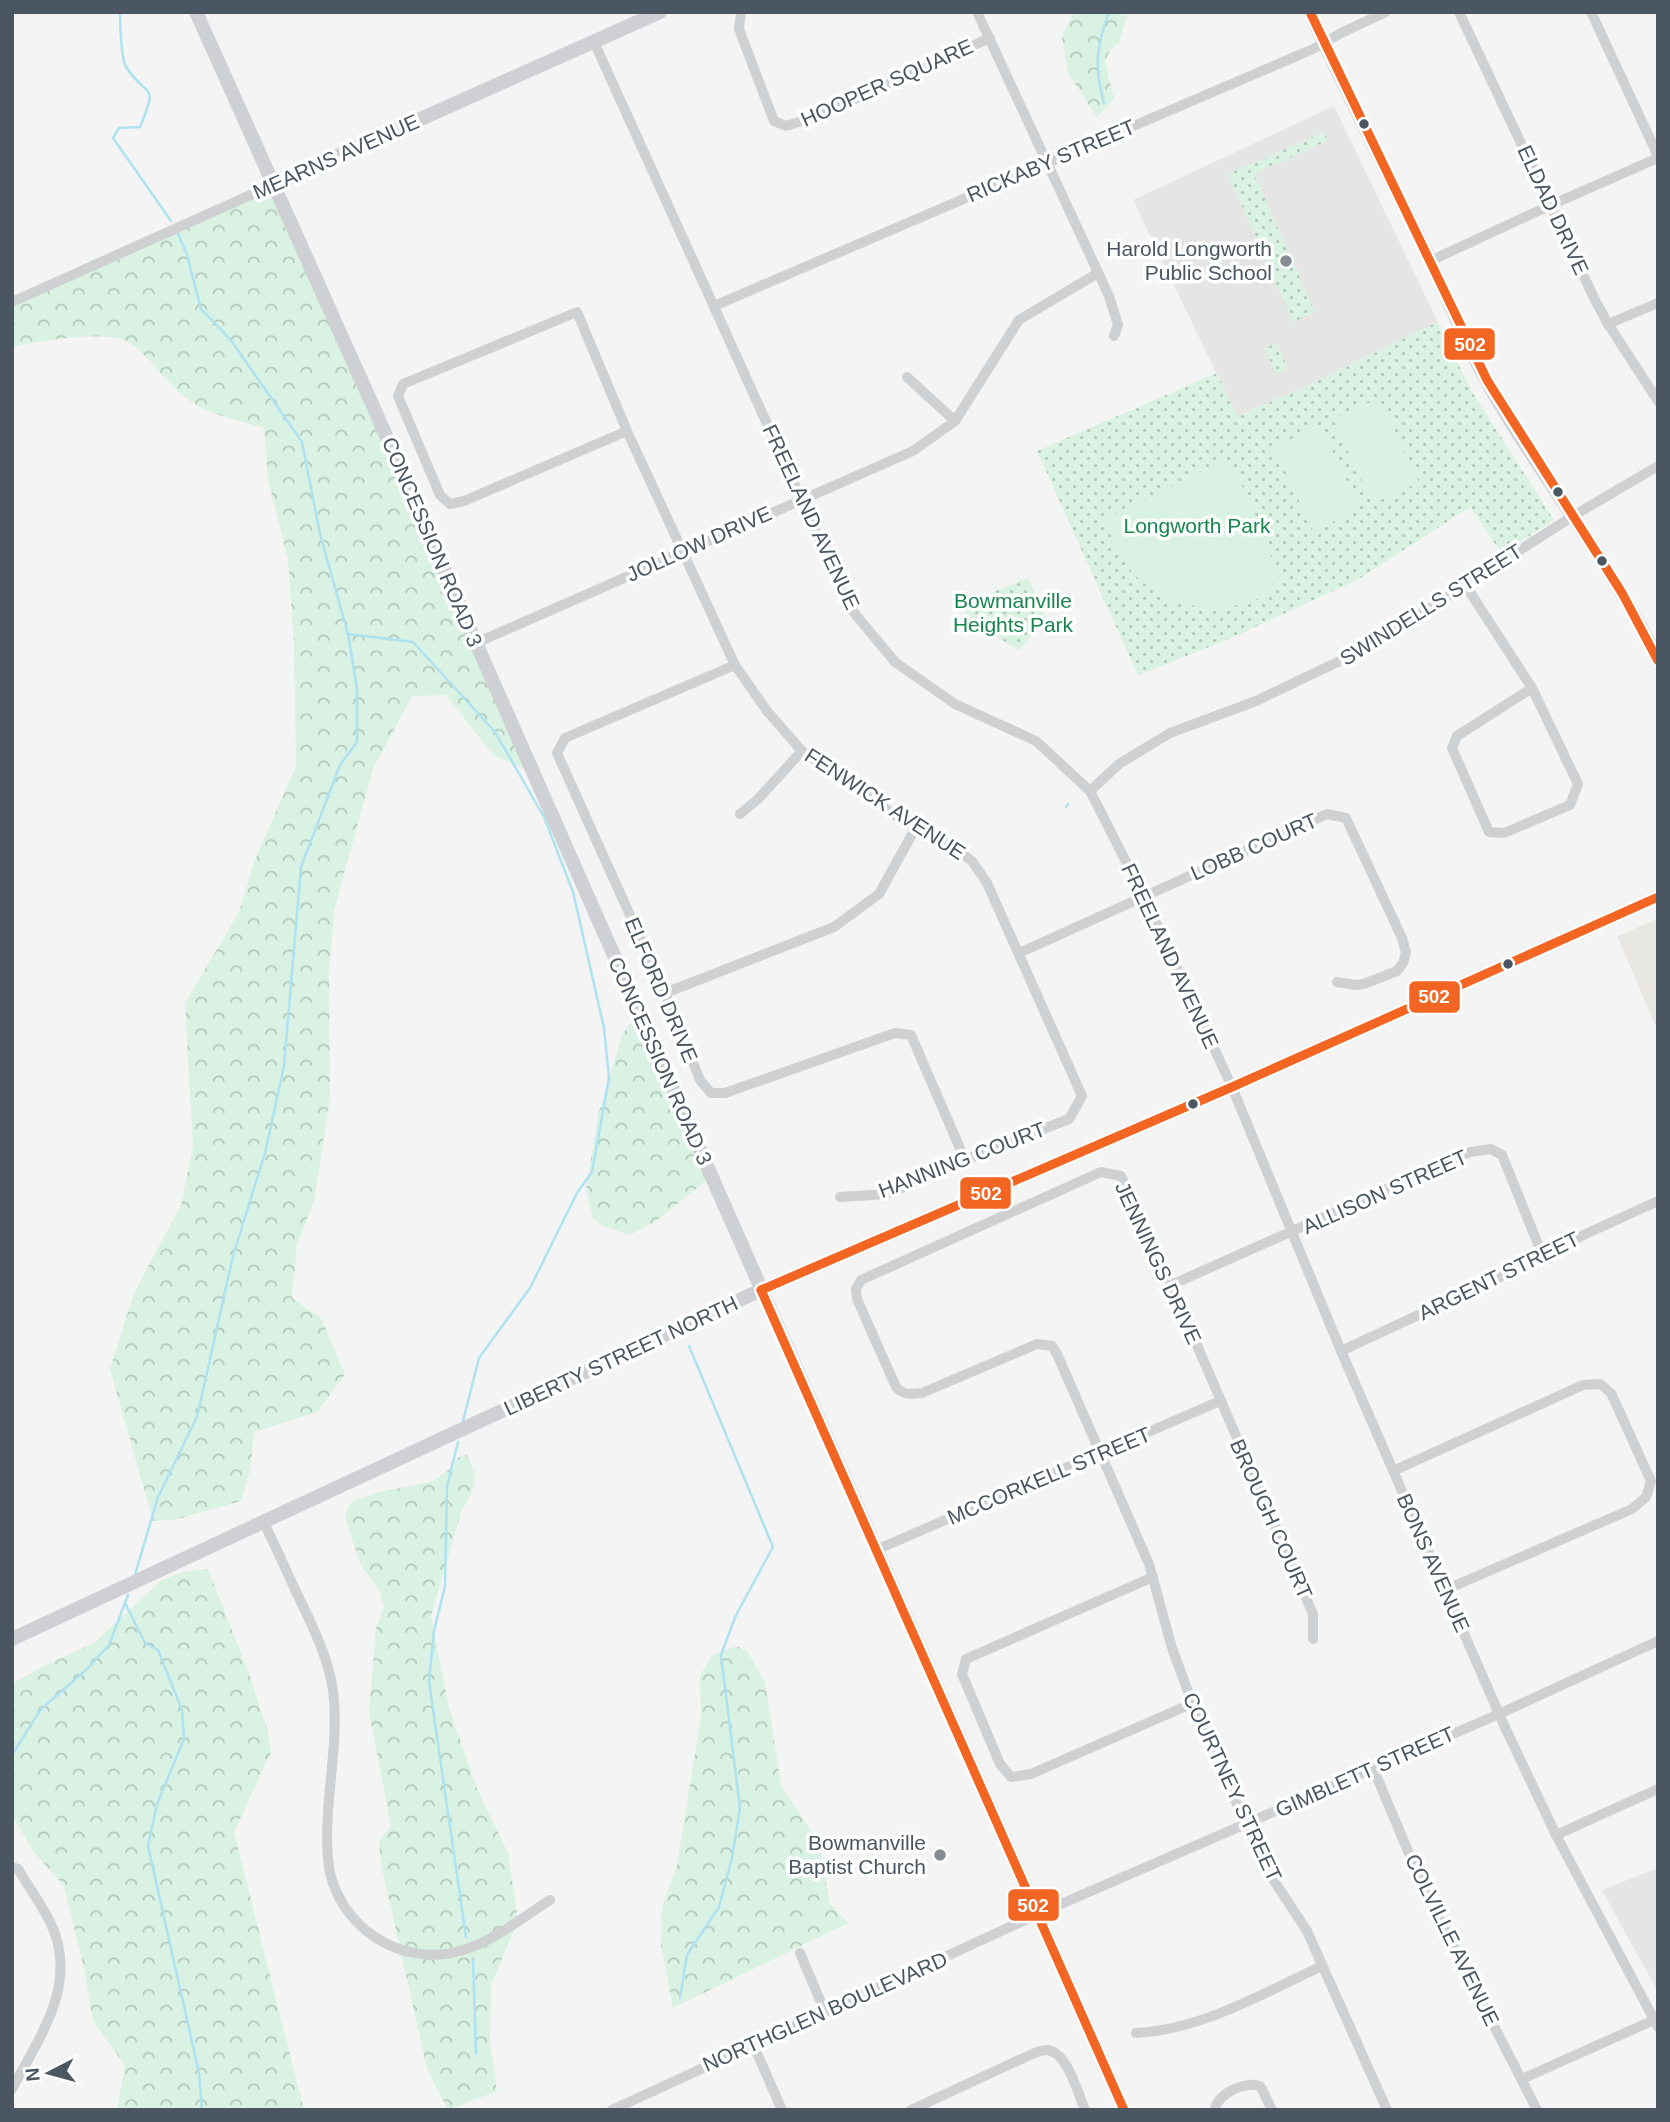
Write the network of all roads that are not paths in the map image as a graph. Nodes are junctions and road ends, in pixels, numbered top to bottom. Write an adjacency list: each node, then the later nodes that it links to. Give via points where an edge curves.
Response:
1 (197, 12): 14 (street, CONCESSION ROAD 3)
2 (660, 12): 10 (street, MEARNS AVENUE)
3 (741, 12): 9 (street, HOOPER SQUARE, via 738,29 774,121 786,126)
4 (977, 12): 9 (street, HOOPER SQUARE)
5 (1310, 12): 11 (street)
6 (1386, 12): 11 (street, RICKABY STREET)
7 (1459, 12): 15 (street, ELDAD DRIVE)
8 (1591, 12): 12 (street)
9 (990, 38): 13 (street, HOOPER SQUARE)
10 (594, 42): 14 (street, MEARNS AVENUE); 20 (street, FREELAND AVENUE)
11 (1324, 44): 13 (street, RICKABY STREET); 16 (street)
12 (1658, 157): 15 (street)
13 (1048, 161): 17 (street, HOOPER SQUARE); 20 (street, RICKABY STREET)
14 (275, 184): 18 (street, MEARNS AVENUE); 32 (street, CONCESSION ROAD 3)
15 (1550, 205): 16 (street); 21 (street, ELDAD DRIVE)
16 (1430, 261): 29 (street, via 1497,398)
17 (1098, 273): 22 (street, HOOPER SQUARE, via 1118,325); 25 (street, JOLLOW DRIVE, via 1019,320)
18 (12, 302)
19 (1658, 303): 21 (street)
20 (714, 306): 28 (street, FREELAND AVENUE)
21 (1608, 324): 24 (street, ELDAD DRIVE)
22 (1114, 336)
23 (907, 377): 25 (street)
24 (1658, 401)
25 (955, 421): 28 (street, JOLLOW DRIVE, via 913,451)
26 (628, 431): 26 (street, FENWICK AVENUE, via 577,312 403,384 398,396 440,495 450,503); 30 (street, FENWICK AVENUE)
27 (1658, 466): 29 (street, SWINDELLS STREET)
28 (801, 499): 30 (street, JOLLOW DRIVE); 37 (street, FREELAND AVENUE, via 851,609 895,662 955,704 1036,741)
29 (1573, 516): 31 (street, SWINDELLS STREET); 33 (street)
30 (684, 550): 32 (street, JOLLOW DRIVE); 34 (street, FENWICK AVENUE)
31 (1466, 586): 35 (street); 37 (street, SWINDELLS STREET, via 1352,657 1256,701 1170,733 1119,764)
32 (476, 643): 52 (street, CONCESSION ROAD 3)
33 (1658, 661)
34 (735, 666): 36 (street, FENWICK AVENUE); 44 (street, ELFORD DRIVE, via 565,737 557,753)
35 (1532, 688): 35 (street, via 1578,784 1570,805 1504,833 1489,832 1452,748 1457,736)
36 (802, 751): 38 (street); 39 (street, FENWICK AVENUE)
37 (1090, 791): 40 (street, FREELAND AVENUE)
38 (740, 814)
39 (915, 829): 42 (street, FENWICK AVENUE, via 946,842 972,861); 44 (street, via 879,894 834,927)
40 (1144, 897): 42 (street); 43 (street, LOBB COURT, via 1327,814 1346,818 1406,952 1404,963 1387,976 1355,985); 45 (street, FREELAND AVENUE)
41 (1658, 897): 45 (street, LIBERTY STREET NORTH)
42 (1019, 953): 46 (street, HANNING COURT, via 1082,1096 1069,1119)
43 (1337, 982)
44 (665, 993): 46 (street, ELFORD DRIVE, via 700,1080 711,1093 725,1093 895,1033 911,1035)
45 (1231, 1087): 49 (street, BONS AVENUE); 52 (street, LIBERTY STREET NORTH)
46 (965, 1160): 47 (street, HANNING COURT, via 888,1194)
47 (840, 1198)
48 (1658, 1201): 50 (street, ARGENT STREET)
49 (1293, 1233): 50 (street, ALLISON STREET, via 1470,1152 1491,1149 1502,1156); 51 (street, ALLISON STREET); 53 (street, BONS AVENUE)
50 (1542, 1254): 53 (street, ARGENT STREET)
51 (1171, 1285): 54 (street, JENNINGS DRIVE); 55 (street, JENNINGS DRIVE, via 1121,1176 1101,1172 858,1284 857,1299 901,1392 922,1393 1045,1343 1057,1354)
52 (761, 1290): 57 (street, LIBERTY STREET NORTH); 58 (street, CONCESSION ROAD 3)
53 (1341, 1351): 56 (street, BONS AVENUE)
54 (1220, 1401): 55 (street, MCCORKELL STREET); 62 (street, BROUGH COURT, via 1313,1614)
55 (1102, 1454): 58 (street, MCCORKELL STREET); 59 (street, COURTNEY STREET)
56 (1393, 1471): 60 (street, BONS AVENUE); 60 (street, via 1583,1385 1600,1384 1611,1393 1651,1481 1646,1497 1632,1508)
57 (264, 1523): 61 (street, LIBERTY STREET NORTH); 71 (street, via 330,1673 334,1732 328,1859 333,1884 350,1916 394,1948 436,1954 462,1951 484,1941)
58 (876, 1550): 72 (street, CONCESSION ROAD 3)
59 (1153, 1577): 64 (street, COURTNEY STREET); 64 (street, via 966,1659 962,1674 1000,1764 1011,1777 1031,1774)
60 (1445, 1590): 65 (street, BONS AVENUE)
61 (12, 1639)
62 (1313, 1639)
63 (1658, 1641): 65 (street, GIMBLETT STREET)
64 (1193, 1703): 68 (street, COURTNEY STREET)
65 (1499, 1714): 66 (street, GIMBLETT STREET); 69 (street, BONS AVENUE)
66 (1373, 1768): 68 (street, GIMBLETT STREET); 79 (street, COLVILLE AVENUE, via 1424,1889)
67 (1658, 1789): 69 (street)
68 (1245, 1824): 72 (street, GIMBLETT STREET); 74 (street, COURTNEY STREET)
69 (1556, 1835): 76 (street, BONS AVENUE)
70 (12, 1867): 80 (street, via 18,1869 50,1922 62,1977 51,2015)
71 (550, 1900)
72 (1038, 1914): 75 (street, NORTHGLEN BOULEVARD); 85 (street, CONCESSION ROAD 3)
73 (800, 1953): 75 (street)
74 (1322, 1966): 77 (street, via 1211,2017); 88 (street, COURTNEY STREET)
75 (825, 2012): 78 (street, NORTHGLEN BOULEVARD)
76 (1656, 2024): 79 (street)
77 (1136, 2033)
78 (753, 2044): 81 (street, NORTHGLEN BOULEVARD); 82 (street)
79 (1522, 2079): 89 (street, COLVILLE AVENUE)
80 (12, 2089)
81 (612, 2110)
82 (782, 2110)
83 (911, 2110): 84 (street, via 1048,2050 1064,2060)
84 (1085, 2110)
85 (1124, 2110)
86 (1215, 2110): 87 (street, via 1220,2096 1256,2084)
87 (1272, 2110)
88 (1387, 2110)
89 (1536, 2110)

